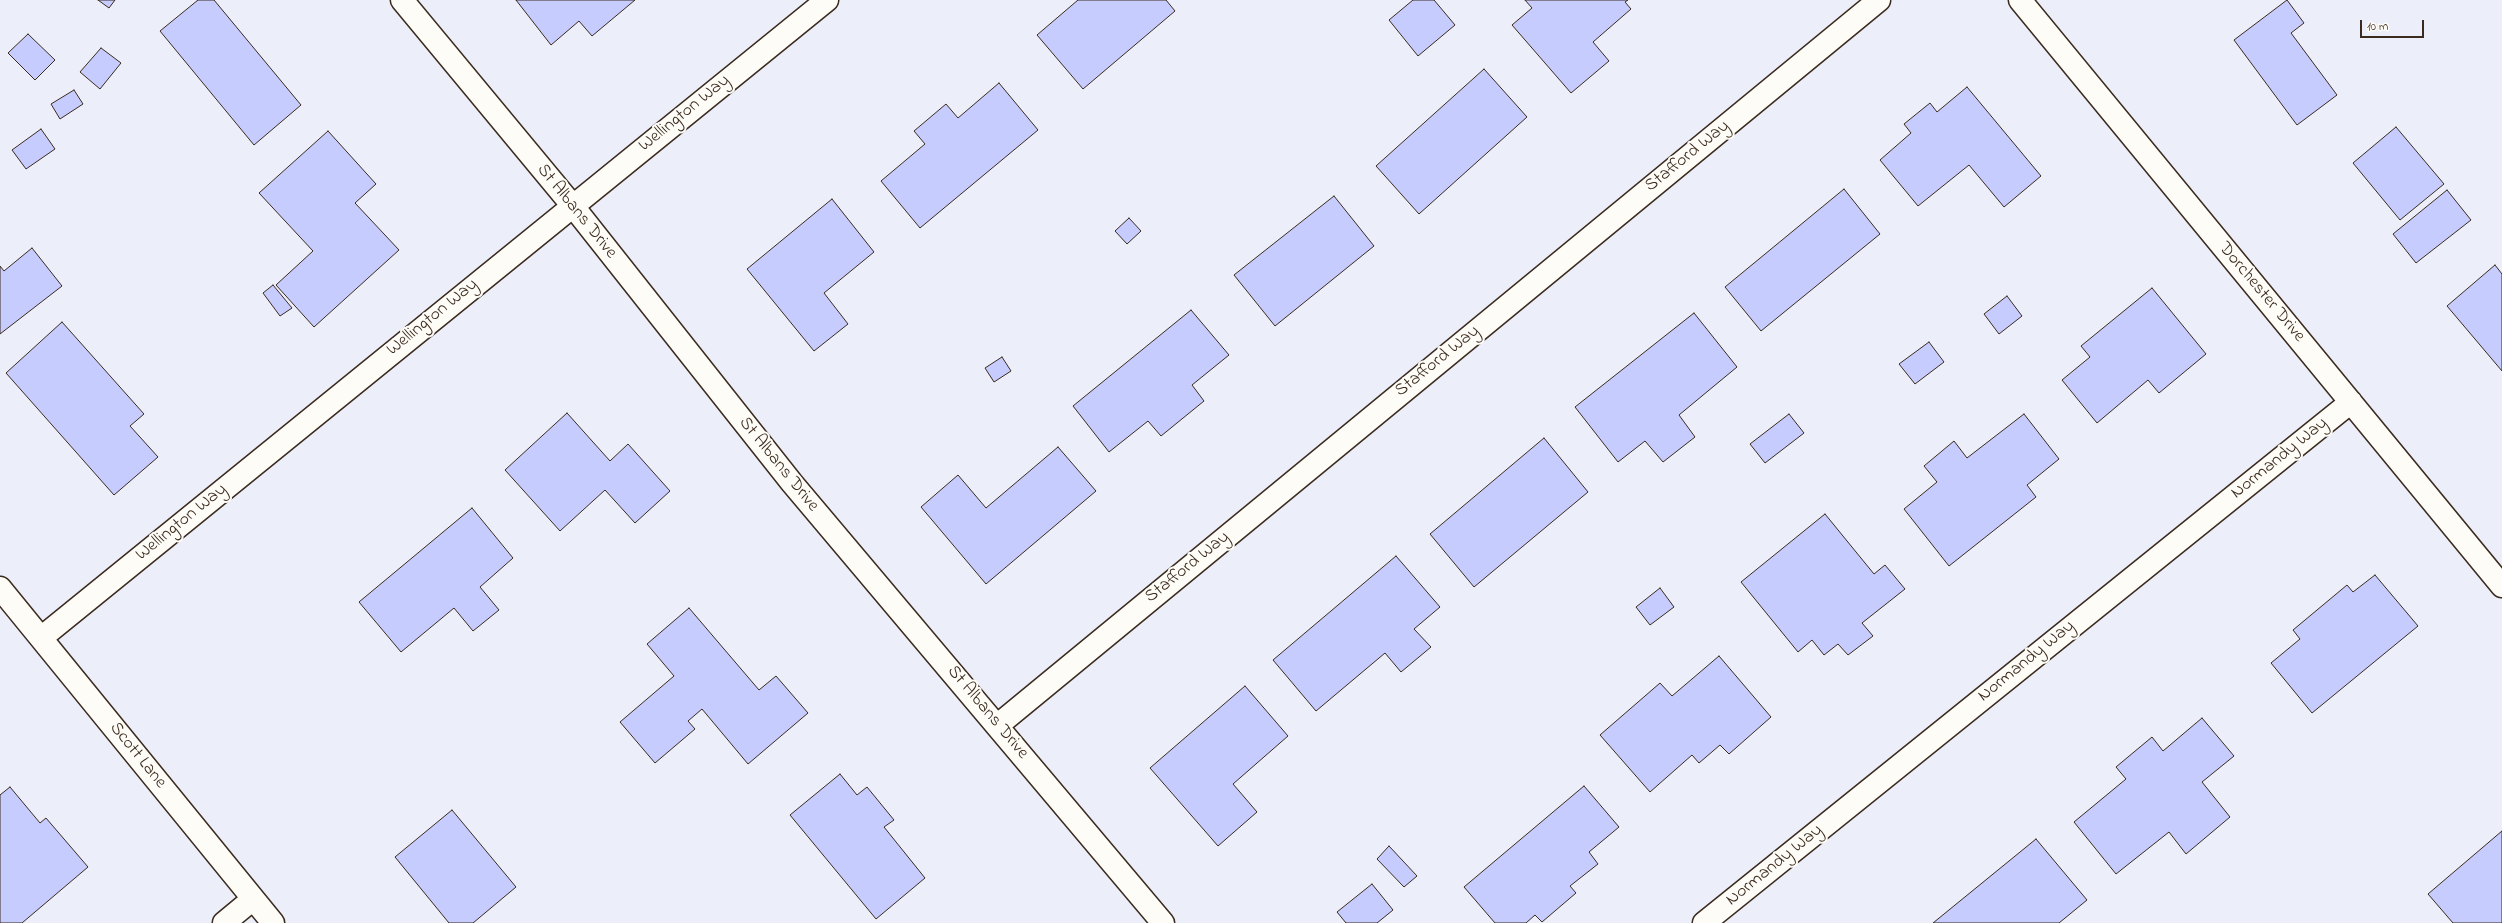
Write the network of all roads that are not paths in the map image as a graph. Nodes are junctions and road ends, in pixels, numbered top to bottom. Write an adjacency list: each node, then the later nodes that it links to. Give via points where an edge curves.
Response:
1 (402, 0): 5 (street, St Albans Drive)
2 (827, 0): 5 (street, Wellington Way)
3 (1879, 0): 10 (street, Stafford Way)
4 (2020, 0): 6 (street, Dorchester Drive)
5 (572, 205): 9 (street, Wellington Way); 10 (street, St Albans Drive, via 792,483)
6 (2351, 402): 7 (street, Dorchester Drive); 15 (street, Normandy Way)
7 (2502, 586)
8 (0, 588): 9 (street, Scott Lane)
9 (41, 638): 11 (street, Scott Lane)
10 (998, 725): 14 (street, St Albans Drive)
11 (253, 899): 12 (street); 13 (street, Scott Lane)
12 (224, 923)
13 (273, 923)
14 (1163, 923)
15 (1704, 923)

